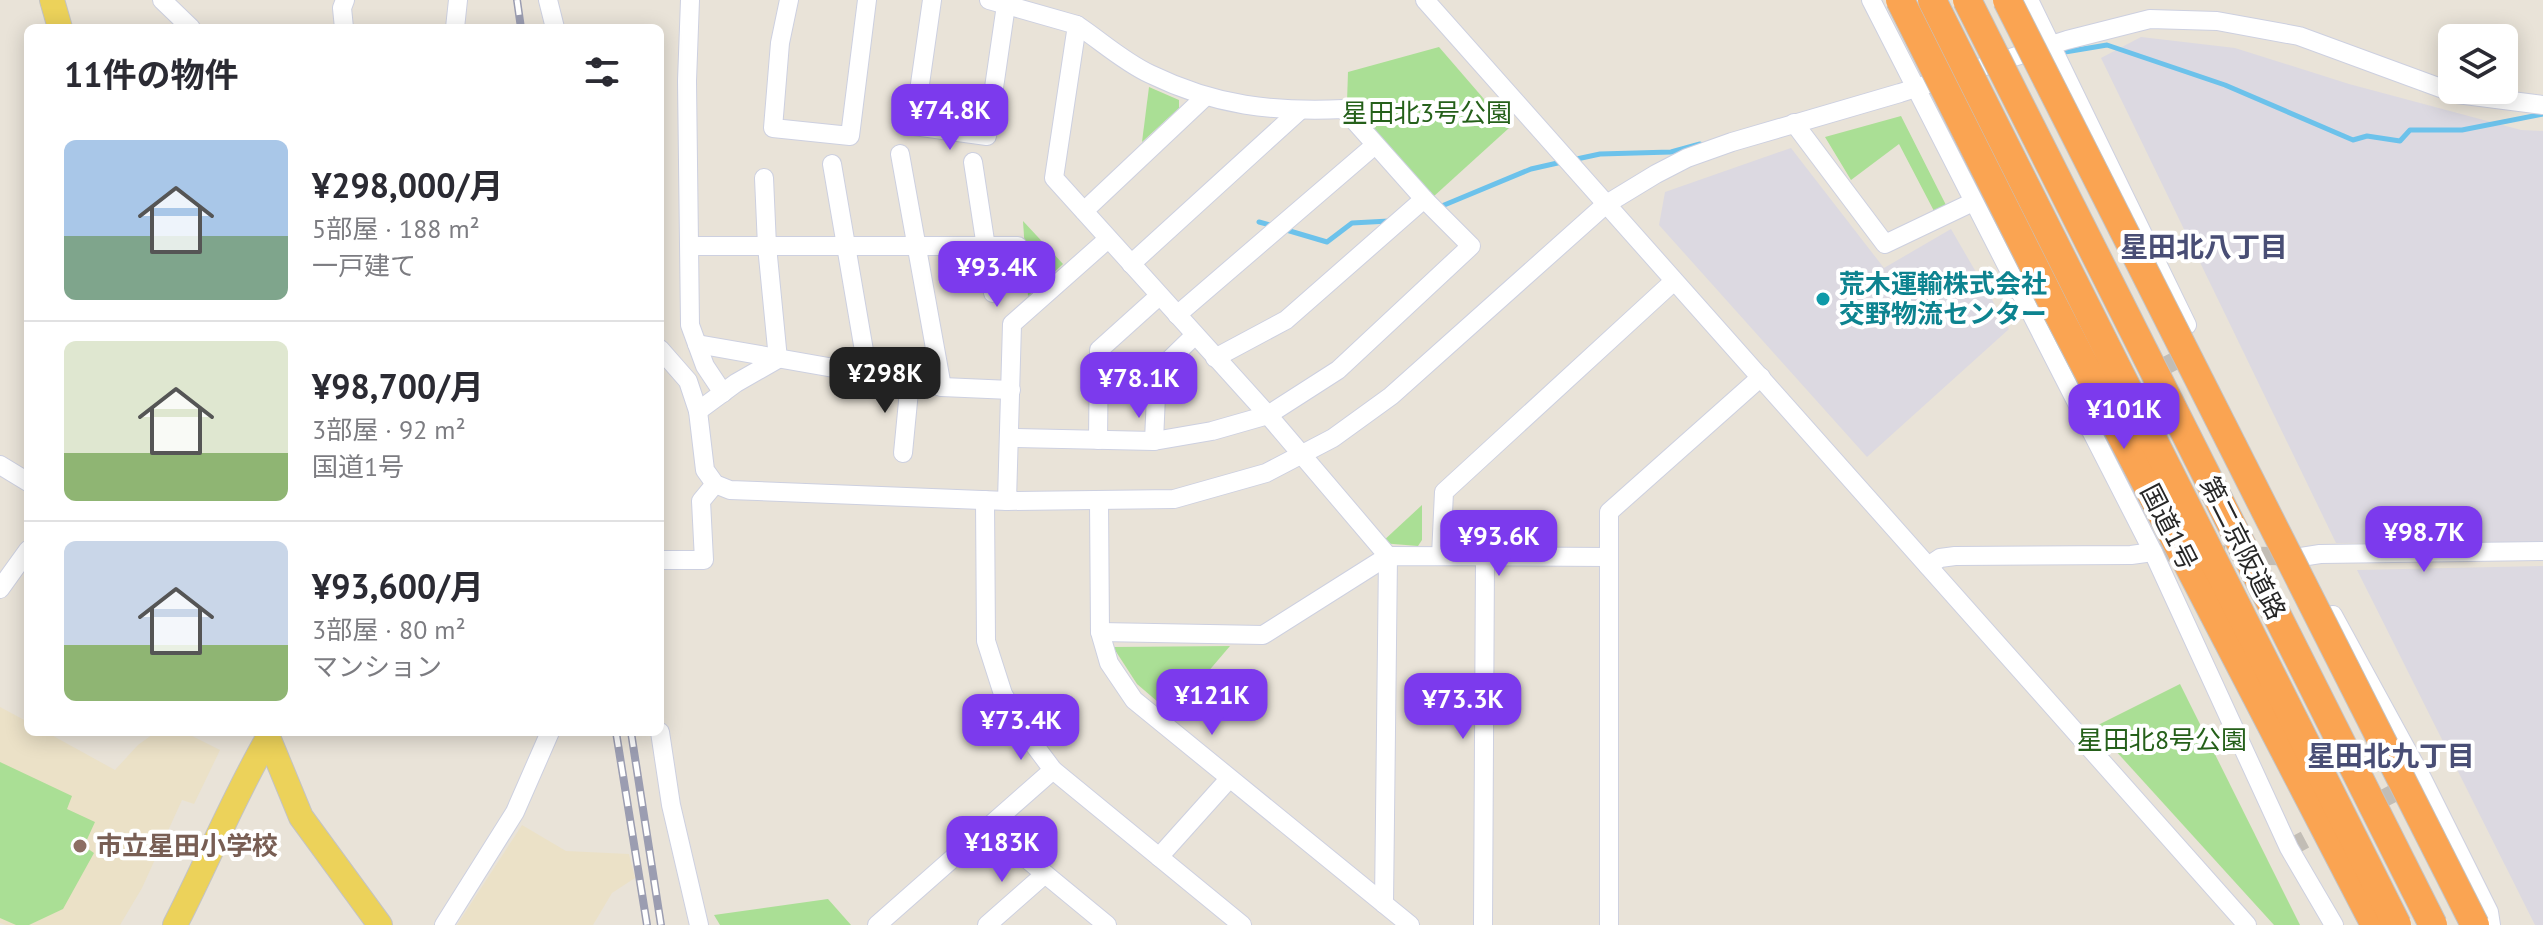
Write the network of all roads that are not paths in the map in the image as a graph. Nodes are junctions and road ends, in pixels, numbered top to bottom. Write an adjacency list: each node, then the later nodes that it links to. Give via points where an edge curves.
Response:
1 (52, 0): 18 (main road)
2 (162, 0): 19 (street)
3 (345, 0): 20 (street)
4 (458, 0): 21 (street)
5 (548, 0): 22 (street)
6 (690, 0): 42 (street)
7 (789, 0): 8 (street, via 773,128 850,136)
8 (867, 0)
9 (932, 0): 17 (street, via 914,126 987,136)
10 (1425, 0): 38 (street)
11 (1871, 0): 25 (street)
12 (1900, 0): 37 (highway, 国道1号, bridge)
13 (1932, 0): 114 (highway, 第二京阪道路, bridge)
14 (1967, 0): 115 (highway, 第二京阪道路, bridge)
15 (2007, 0): 100 (highway, bridge)
16 (2029, 0): 24 (street)
17 (997, 2): 23 (street)
18 (59, 24)
19 (187, 24)
20 (344, 24)
21 (455, 24)
22 (554, 24)
23 (1077, 25): 26 (street, via 1147,73); 39 (street, via 1054,178)
24 (2050, 44): 25 (street); 27 (street, via 2150,19 2217,21 2299,36 2457,94); 84 (street)
25 (1915, 87): 29 (street); 36 (street)
26 (1205, 97): 28 (street); 39 (street)
27 (2543, 105)
28 (1299, 111): 30 (street, via 1344,109); 48 (street)
29 (1794, 123): 36 (street, via 1885,244); 38 (street, via 1687,158)
30 (1375, 145): 35 (street); 52 (street)
31 (900, 154): 45 (street)
32 (973, 162): 46 (street)
33 (832, 164): 44 (street)
34 (764, 178): 43 (street)
35 (1424, 199): 56 (street, via 1286,320); 65 (street, via 1471,246 1338,370)
36 (1973, 202): 40 (street)
37 (2003, 203): 40 (street); 113 (highway, 国道1号, bridge)
38 (1605, 205): 49 (street); 70 (street, via 1391,396)
39 (1084, 211): 41 (street)
40 (1989, 235): 78 (street)
41 (1108, 239): 48 (street); 62 (street, via 1012,324)
42 (690, 246): 43 (street); 54 (street, via 690,325)
43 (767, 246): 44 (street); 57 (street)
44 (847, 246): 45 (street); 58 (street)
45 (917, 246): 46 (street); 61 (street)
46 (986, 246): 47 (street); 50 (street)
47 (1018, 246)
48 (1131, 264): 51 (street)
49 (1674, 281): 59 (street); 81 (street, via 1444,492)
50 (993, 293)
51 (1159, 296): 52 (street); 67 (street, via 1099,350)
52 (1177, 315): 53 (street)
53 (1195, 335): 56 (street); 68 (street, via 1157,372)
54 (697, 344): 57 (street); 63 (street)
55 (664, 354): 64 (street, via 688,381)
56 (1215, 358): 65 (street)
57 (778, 359): 58 (street); 63 (street)
58 (868, 374): 60 (street)
59 (1761, 377): 83 (street, via 1609,512); 86 (street)
60 (910, 381): 61 (street); 69 (street)
61 (942, 387): 62 (street)
62 (1011, 390): 66 (street)
63 (723, 393): 64 (street)
64 (698, 411): 73 (street, via 705,470)
65 (1268, 415): 68 (street); 70 (street)
66 (1011, 438): 67 (street); 75 (street)
67 (1098, 440): 68 (street)
68 (1154, 441)
69 (903, 453)
70 (1301, 455): 76 (street, via 1266,473 1174,499); 80 (street)
71 (0, 465): 72 (street)
72 (24, 480)
73 (715, 484): 74 (street, via 730,490); 85 (street, via 701,501 704,560)
74 (985, 500): 75 (street); 93 (street, via 986,641 1003,694)
75 (1007, 501): 76 (street)
76 (1099, 501): 88 (street)
77 (2543, 551): 84 (street)
78 (2153, 552): 86 (street, via 1955,556); 112 (street, via 2289,848)
79 (24, 556): 87 (street)
80 (1388, 556): 81 (street); 88 (street, via 1263,635); 98 (street)
81 (1441, 556): 82 (street)
82 (1485, 557): 83 (street); 109 (street)
83 (1609, 557): 110 (street)
84 (2301, 557): 100 (street, via 2422,778 2489,912)
85 (664, 560)
86 (1928, 566): 111 (street)
87 (0, 589)
88 (1100, 632): 94 (street, via 1109,663 1134,700)
89 (266, 736): 101 (main road)
90 (267, 736): 102 (main road, via 301,817)
91 (548, 736): 103 (street, via 515,812)
92 (661, 736): 104 (street)
93 (1053, 770): 95 (street); 96 (street)
94 (1229, 779): 96 (street); 98 (street)
95 (988, 827): 97 (street); 105 (street)
96 (1159, 857): 107 (street)
97 (1045, 874): 99 (street); 106 (street)
98 (1384, 904): 108 (street)
99 (1101, 923)
100 (2488, 924)
101 (175, 925)
102 (380, 925)
103 (444, 925)
104 (699, 925)
105 (877, 925)
106 (987, 925)
107 (1242, 925)
108 (1410, 925)
109 (1483, 925)
110 (1609, 925)
111 (2247, 925)
112 (2334, 925)
113 (2375, 925)
114 (2397, 925)
115 (2433, 925)

